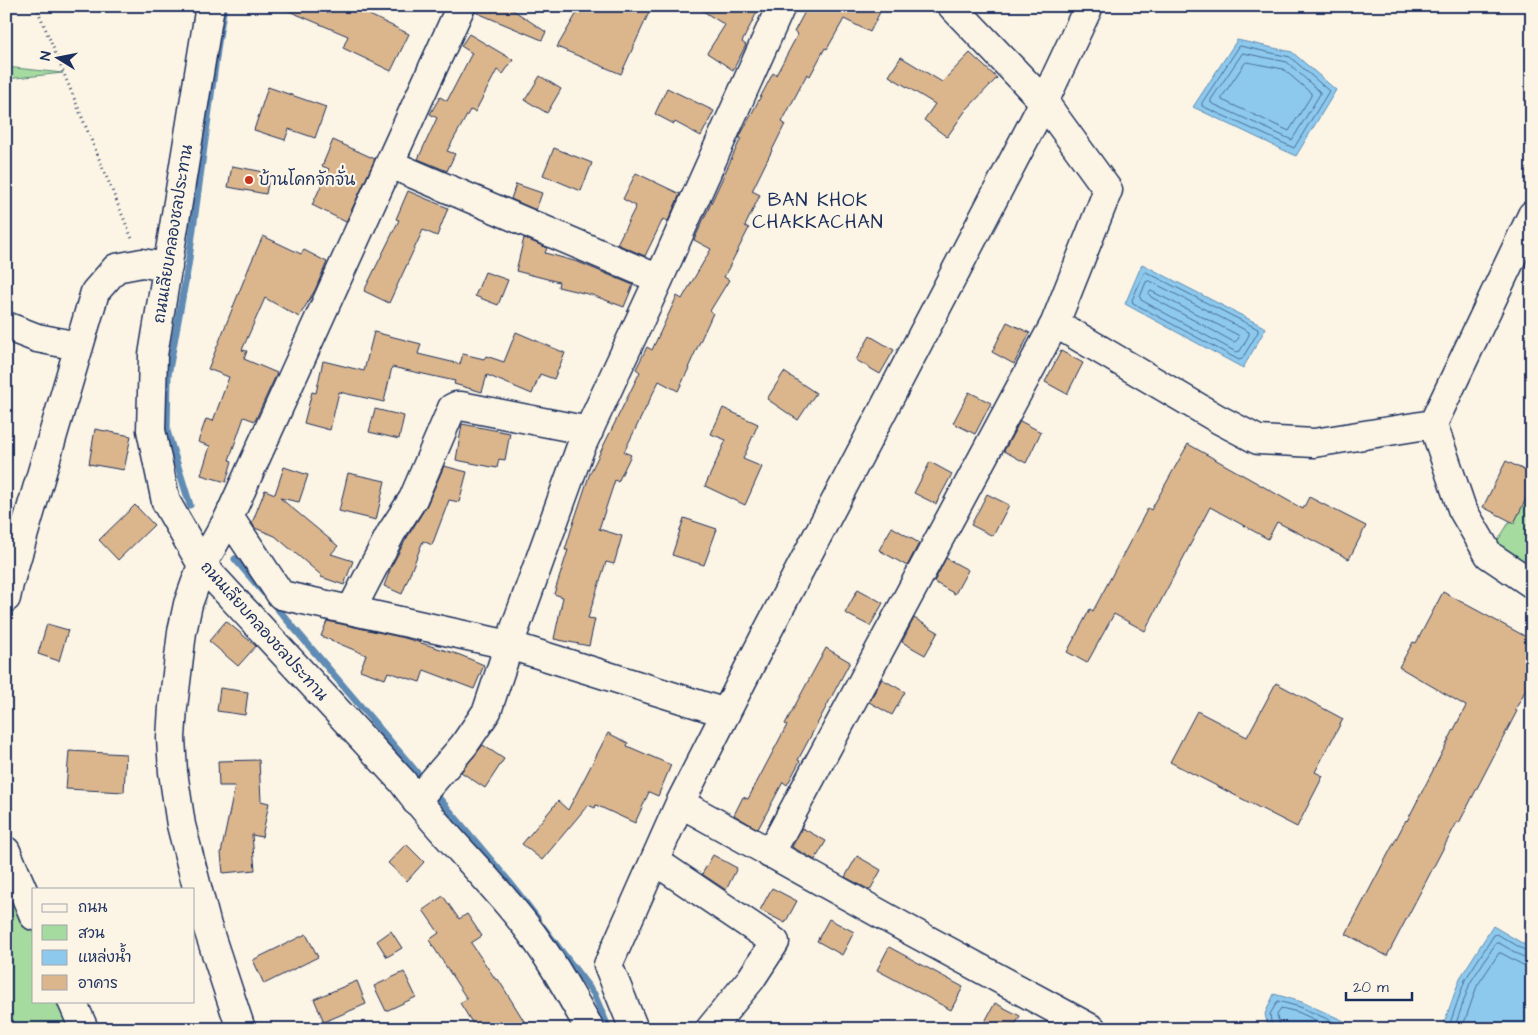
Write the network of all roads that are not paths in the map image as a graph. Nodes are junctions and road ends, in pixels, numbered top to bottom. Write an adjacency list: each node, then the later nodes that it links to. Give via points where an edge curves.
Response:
1 (210, 6): 9 (street, ถนนเลียบคลองชลประทาน)
2 (461, 6): 7 (street)
3 (781, 6): 10 (street)
4 (952, 6): 6 (street)
5 (1089, 6): 6 (street)
6 (1044, 102): 11 (street, via 1108,190); 22 (street)
7 (390, 164): 10 (street); 16 (street)
8 (1532, 215): 14 (street)
9 (155, 265): 13 (street, via 116,268 95,292); 17 (street, ถนนเลียบคลองชลประทาน, via 150,430 166,502)
10 (659, 279): 15 (street)
11 (1055, 324): 14 (street, via 1258,440 1314,443); 26 (street)
12 (6, 326): 13 (street, via 37,338)
13 (78, 346): 19 (street)
14 (1433, 424): 18 (street, via 1462,509 1489,555)
15 (589, 431): 20 (street, via 461,406 452,408 413,499 391,533); 21 (street)
16 (229, 517): 17 (street); 20 (street, via 281,595)
17 (202, 565): 23 (street, ถนนเลียบคลองชลประทาน, via 402,781); 31 (street, via 182,632 171,738 173,772 181,824 207,926)
18 (1532, 584)
19 (7, 589)
20 (351, 610): 21 (street)
21 (509, 645): 22 (street); 23 (street, via 486,711 464,745)
22 (726, 713): 24 (street)
23 (425, 791): 32 (street, ถนนเลียบคลองชลประทาน, via 487,880 526,927)
24 (680, 803): 26 (street); 27 (street)
25 (6, 851): 28 (street)
26 (770, 854): 35 (street)
27 (654, 861): 33 (street, via 608,965); 34 (street, via 776,942)
28 (32, 911)
29 (72, 1002): 30 (street)
30 (84, 1029)
31 (241, 1029)
32 (590, 1029)
33 (634, 1029)
34 (710, 1029)
35 (1092, 1029)

